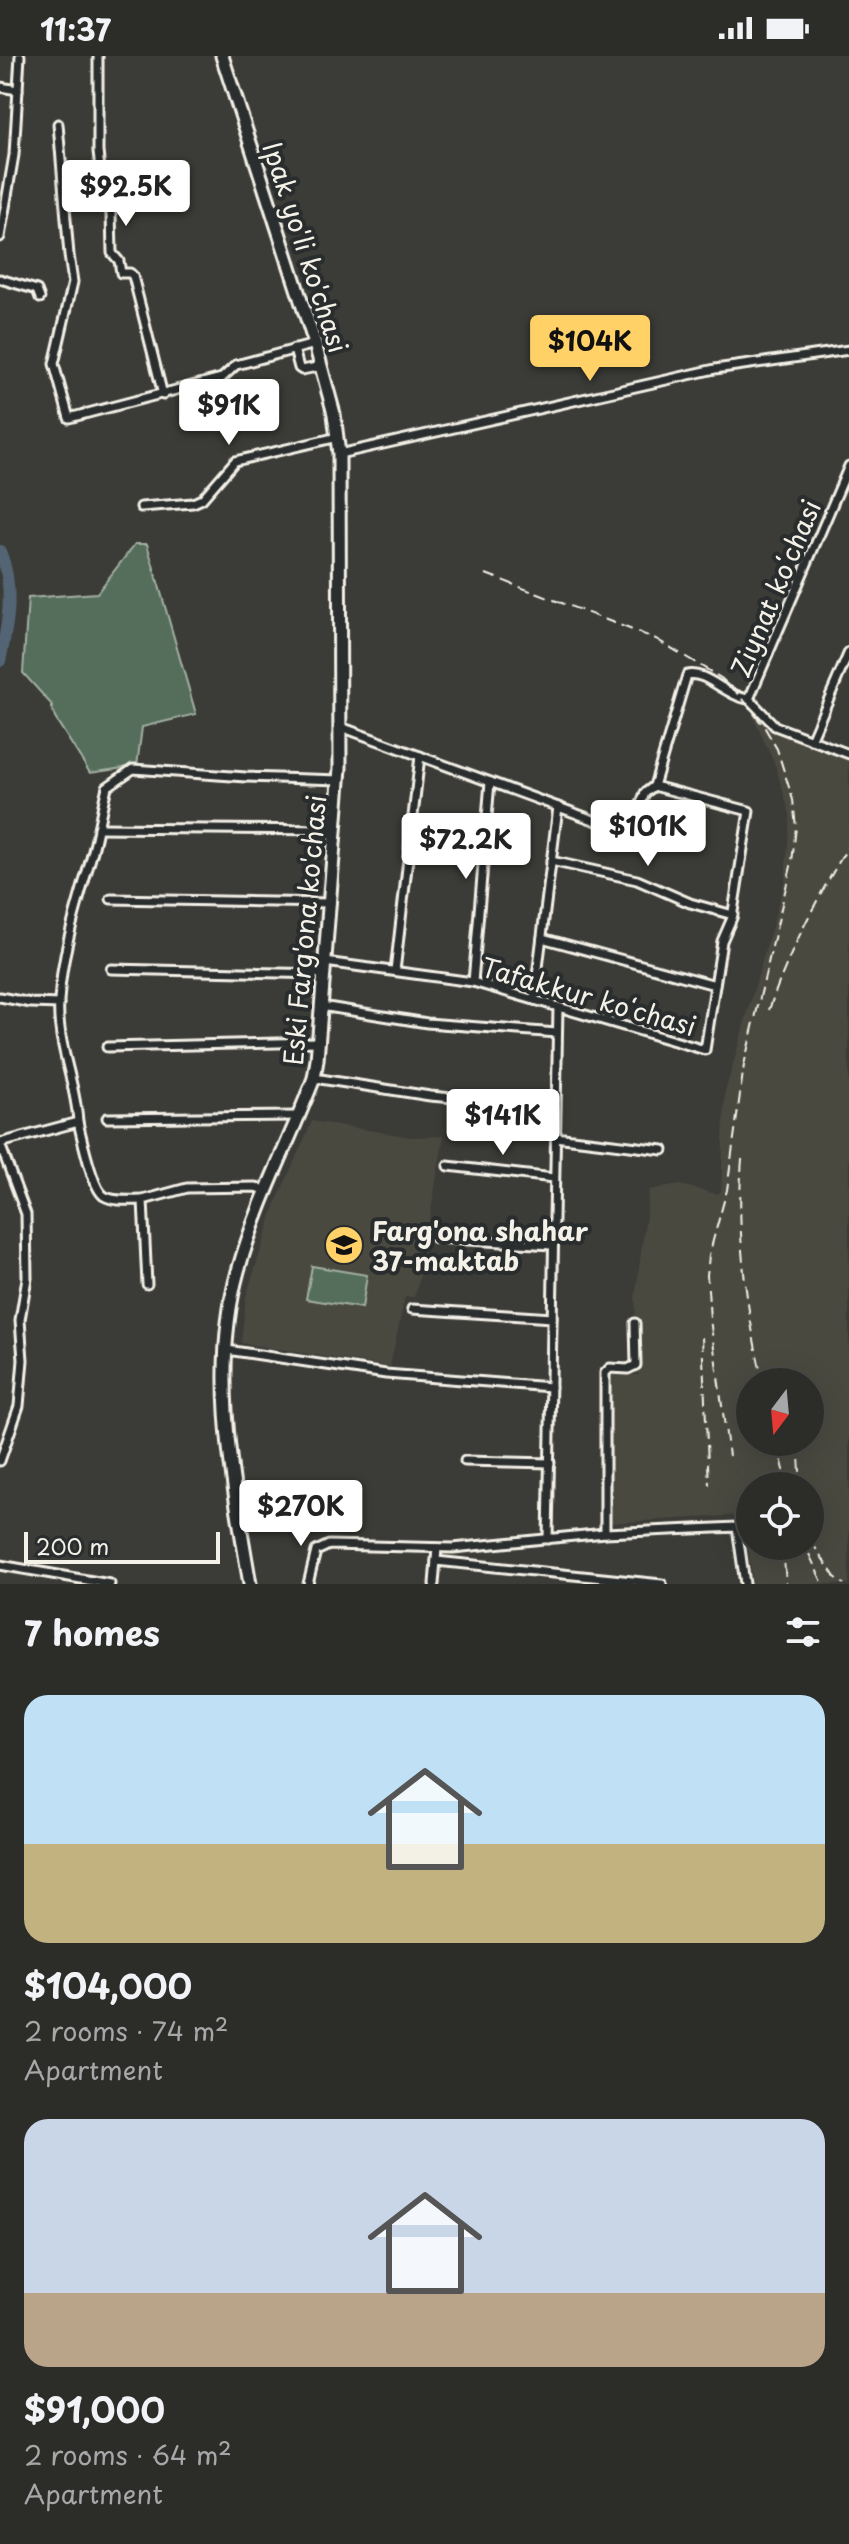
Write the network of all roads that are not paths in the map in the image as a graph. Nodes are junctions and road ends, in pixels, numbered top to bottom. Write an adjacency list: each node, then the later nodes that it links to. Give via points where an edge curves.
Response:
1 (20, 56): 5 (street)
2 (98, 56): 15 (street, via 98,152 104,202 111,213 112,253 121,273 133,276)
3 (222, 56): 11 (main road, Ipak yo'li ko'chasi)
4 (0, 87): 5 (street)
5 (18, 90): 7 (street, via 14,155)
6 (58, 124): 15 (street, via 74,275 54,364 69,418)
7 (3, 204): 8 (street)
8 (0, 237)
9 (0, 279): 10 (street, via 37,290)
10 (40, 298)
11 (315, 344): 12 (street); 14 (main road, Ipak yo'li ko'chasi)
12 (294, 349): 14 (street, via 302,370); 15 (street, via 236,365 222,378)
13 (849, 350): 17 (street, via 715,369)
14 (322, 366): 16 (main road, Ipak yo'li ko'chasi)
15 (163, 395)
16 (338, 437): 17 (main road, Ipak yo'li ko'chasi); 19 (street, via 235,461 193,503)
17 (339, 454): 22 (main road, Eski Farg'ona ko'chasi)
18 (849, 466): 21 (street, Ziynat koʻchasi)
19 (141, 507)
20 (849, 652): 23 (street)
21 (749, 699): 23 (street, Ziynat koʻchasi, via 771,724); 28 (street, via 697,674 687,675)
22 (341, 727): 25 (street); 26 (main road, Eski Farg'ona ko'chasi)
23 (811, 740): 24 (street, Ziynat koʻchasi)
24 (849, 754)
25 (420, 756): 27 (street); 39 (street)
26 (340, 780): 30 (street, via 133,769 107,787); 31 (main road, Eski Farg'ona ko'chasi)
27 (490, 782): 29 (street); 40 (street)
28 (654, 786): 29 (street, via 645,793 629,833); 35 (street, Tafakkur koʻchasi, via 749,811)
29 (558, 807): 32 (street)
30 (98, 828): 31 (street); 44 (street, via 70,926)
31 (336, 830): 34 (main road, Eski Farg'ona ko'chasi)
32 (551, 861): 35 (street, via 637,880); 36 (street)
33 (111, 899): 34 (street)
34 (331, 903): 37 (main road, Eski Farg'ona ko'chasi)
35 (733, 915): 41 (street, Tafakkur koʻchasi, via 722,941)
36 (542, 938): 41 (street); 43 (street)
37 (324, 968): 38 (street, Tafakkur koʻchasi); 39 (street, Tafakkur koʻchasi); 45 (main road, Eski Farg'ona ko'chasi)
38 (111, 969)
39 (395, 971): 40 (street, Tafakkur koʻchasi)
40 (473, 982): 43 (street, Tafakkur koʻchasi)
41 (715, 985): 46 (street, Tafakkur koʻchasi, via 705,1050)
42 (0, 997): 44 (street)
43 (534, 1000): 46 (street, Tafakkur koʻchasi)
44 (59, 1004): 54 (street)
45 (321, 1006): 47 (street, via 427,1023); 48 (main road, Eski Farg'ona ko'chasi)
46 (558, 1007): 47 (street)
47 (557, 1033): 51 (street)
48 (318, 1042): 49 (street); 50 (main road, Eski Farg'ona ko'chasi)
49 (107, 1047)
50 (314, 1078): 51 (street, via 430,1096); 52 (main road, Eski Farg'ona ko'chasi)
51 (555, 1107): 55 (street)
52 (299, 1116): 53 (street); 60 (main road, Eski Farg'ona ko'chasi)
53 (107, 1118)
54 (78, 1122): 56 (street); 61 (street, via 102,1195)
55 (555, 1137): 57 (street); 59 (street)
56 (0, 1144): 70 (street, via 26,1214 27,1278 20,1320 19,1406)
57 (663, 1150)
58 (448, 1166): 59 (street)
59 (554, 1178): 63 (street)
60 (265, 1190): 61 (street, via 187,1188); 68 (main road, Eski Farg'ona ko'chasi, via 233,1289)
61 (143, 1200): 64 (street)
62 (435, 1238): 63 (street)
63 (552, 1245): 66 (street)
64 (147, 1284)
65 (412, 1309): 66 (street)
66 (552, 1318): 69 (street)
67 (635, 1323): 73 (street, via 636,1365 605,1373)
68 (227, 1350): 69 (street, via 386,1374); 79 (main road, Eski Farg'ona ko'chasi, via 231,1460)
69 (551, 1387): 72 (street)
70 (0, 1461)
71 (465, 1461): 72 (street)
72 (550, 1463): 74 (street)
73 (605, 1533): 74 (street); 83 (street, via 737,1527)
74 (548, 1539): 75 (street)
75 (437, 1548): 76 (street); 80 (street, via 329,1545 316,1551)
76 (436, 1561): 81 (street); 82 (street)
77 (0, 1565): 78 (street)
78 (110, 1584)
79 (250, 1584)
80 (308, 1584)
81 (434, 1584)
82 (662, 1584)
83 (745, 1584)

